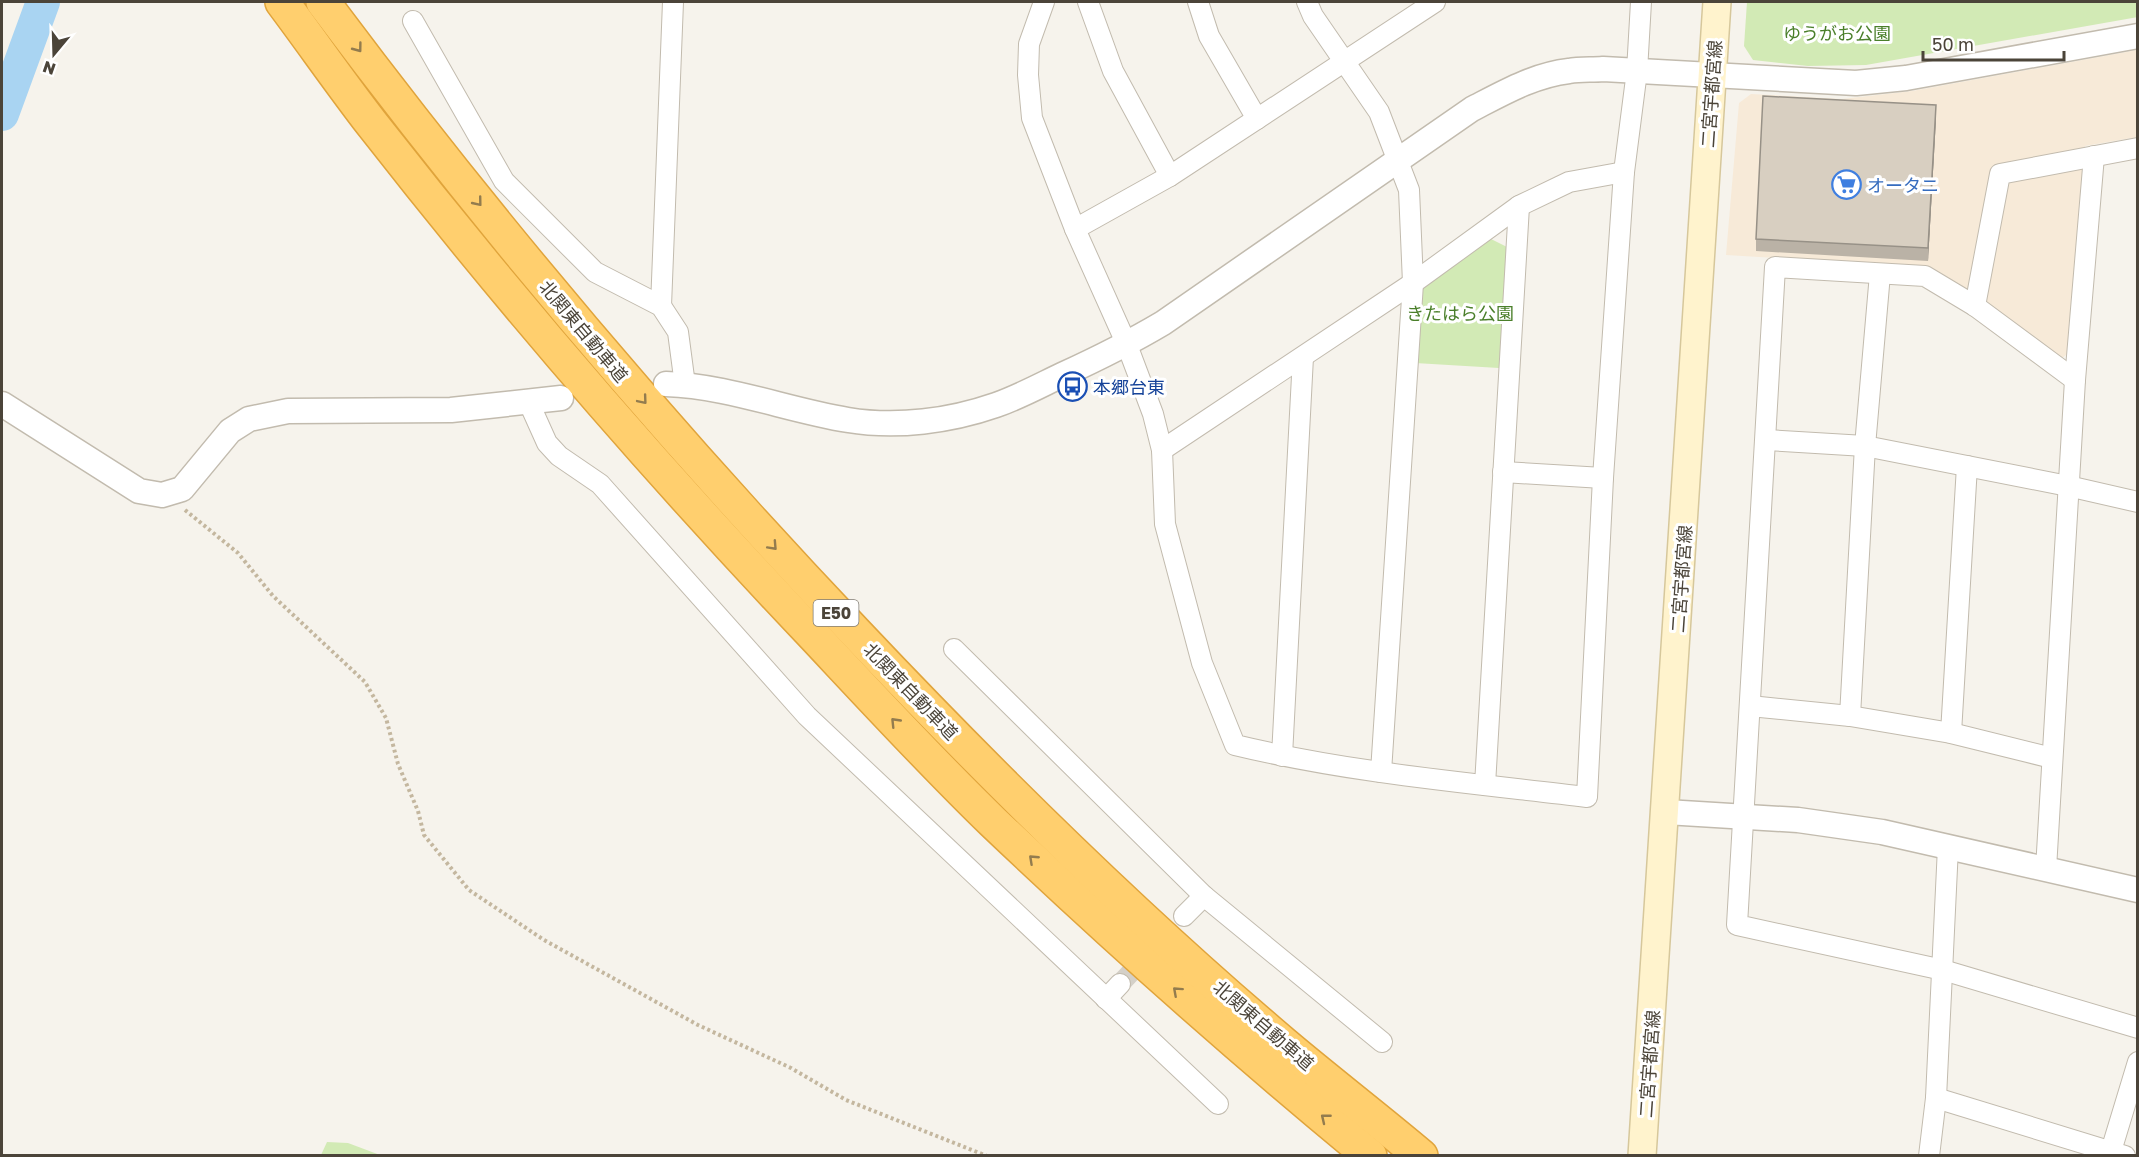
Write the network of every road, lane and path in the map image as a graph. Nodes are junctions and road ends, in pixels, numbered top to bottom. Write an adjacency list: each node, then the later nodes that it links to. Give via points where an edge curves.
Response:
1 (282, 2): 69 (highway, 北関東自動車道 / E50, one-way to 1, via 1262,1067 1101,923 982,811 791,612 492,272 372,123)
2 (323, 2): 70 (highway, 北関東自動車道 / E50, one-way to 70, via 499,229 646,405 896,676 1013,796 1141,917 1284,1044)
3 (673, 2): 26 (street)
4 (1044, 2): 23 (street, via 1029,44 1032,118)
5 (1088, 2): 21 (street, via 1113,71)
6 (1198, 2): 16 (street, via 1209,36)
7 (1307, 2): 13 (street)
8 (1641, 2): 14 (street)
9 (1717, 2): 15 (main road, 二宮宇都宮線)
10 (1427, 3): 13 (street)
11 (413, 21): 26 (street, via 504,180 595,272)
12 (2138, 36): 15 (street, via 1886,80)
13 (1344, 62): 16 (street); 19 (street, via 1379,112)
14 (1637, 71): 15 (street); 19 (street, via 1569,71 1542,77 1472,109); 20 (street)
15 (1712, 75): 52 (main road, 二宮宇都宮線)
16 (1257, 119): 21 (street)
17 (2138, 148): 18 (street)
18 (2094, 156): 27 (street, via 2000,174); 30 (street)
19 (1399, 159): 25 (street, via 1409,190); 28 (street)
20 (1624, 172): 22 (street, via 1569,182); 40 (street)
21 (1170, 176): 23 (street)
22 (1519, 206): 25 (street); 39 (street)
23 (1076, 228): 28 (street)
24 (1880, 274): 27 (street, via 1925,276); 35 (street, via 1776,267); 36 (street)
25 (1413, 283): 29 (street); 50 (street)
26 (662, 306): 31 (street, via 678,332)
27 (1975, 306): 30 (street)
28 (1127, 345): 31 (street, via 997,405 931,421 852,420 726,391); 37 (street, via 1154,414)
29 (1302, 357): 37 (street); 48 (street)
30 (2075, 380): 41 (street)
31 (675, 385)
32 (561, 398): 33 (street)
33 (529, 403): 42 (street, via 451,410 288,411 249,419 230,431 182,489); 61 (street, via 547,443 600,484 807,716)
34 (2, 404): 42 (street, via 139,490)
35 (1766, 440): 36 (street); 45 (street)
36 (1865, 446): 38 (street); 46 (street)
37 (1162, 450): 48 (street, via 1165,524 1202,663 1236,745)
38 (1967, 466): 41 (street); 47 (street)
39 (1503, 472): 40 (street); 51 (street)
40 (1603, 478): 51 (street, via 1587,797)
41 (2068, 486): 43 (street); 49 (street)
42 (162, 495): 68 (path, via 238,553 273,596 365,682 386,718 424,835 470,890 544,940 698,1025 791,1068 846,1100)
43 (2138, 502)
44 (954, 649): 57 (street)
45 (1750, 706): 46 (street); 53 (street)
46 (1850, 716): 47 (street)
47 (1951, 733): 49 (street)
48 (1282, 756): 50 (street)
49 (2052, 758): 55 (street)
50 (1381, 772): 51 (street)
51 (1485, 784)
52 (1666, 812): 53 (street); 71 (main road, 二宮宇都宮線)
53 (1743, 818): 54 (street, via 1850,827); 59 (street, via 1737,925)
54 (1948, 847): 55 (street); 59 (street)
55 (2046, 869): 56 (street)
56 (2138, 890)
57 (1204, 896): 58 (street); 63 (street)
58 (1184, 916)
59 (1943, 970): 62 (street); 65 (street)
60 (1120, 984): 61 (street)
61 (1106, 999): 66 (street)
62 (2138, 1029)
63 (1382, 1042)
64 (2138, 1062): 67 (street)
65 (1936, 1098): 67 (street); 72 (street)
66 (1218, 1104)
67 (2118, 1153)
68 (987, 1155)
69 (1370, 1155)
70 (1421, 1155)
71 (1642, 1155)
72 (1929, 1155)

